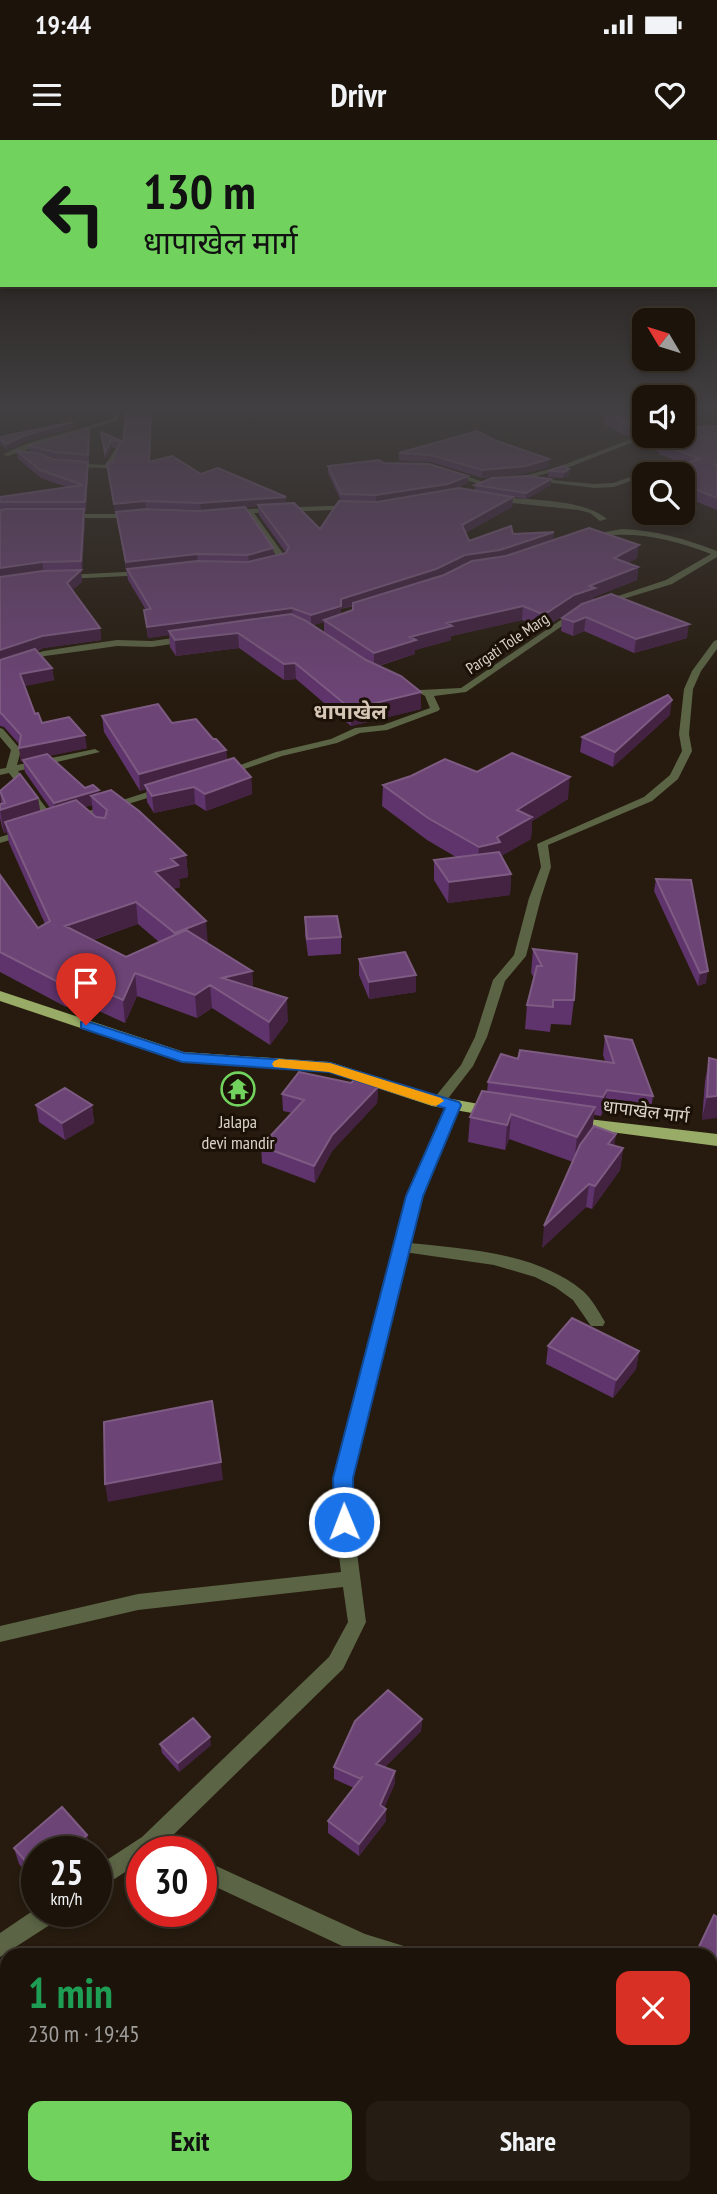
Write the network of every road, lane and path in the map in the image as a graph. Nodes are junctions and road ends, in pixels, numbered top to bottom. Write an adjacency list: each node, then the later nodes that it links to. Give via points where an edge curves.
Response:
1 (552, 505): 7 (street, via 592,511)
2 (369, 507): 3 (street)
3 (249, 511): 4 (street); 9 (street, via 283,559)
4 (237, 512)
5 (146, 513): 6 (street)
6 (56, 516)
7 (603, 519)
8 (575, 540): 16 (street, Pargati Tole Marg, via 617,530 675,537 717,554 669,582 577,613 463,690)
9 (261, 565)
10 (160, 572): 11 (street)
11 (54, 578)
12 (196, 637): 14 (street, via 82,648)
13 (717, 643): 25 (street, via 697,666 688,687 683,739 687,751 674,778 648,799 542,844 547,867 534,898 520,957 499,980 481,1037)
14 (0, 667)
15 (417, 690): 16 (street)
16 (429, 694): 20 (street, via 435,709 404,722 358,730)
17 (0, 730): 19 (street, via 16,750)
18 (94, 752): 19 (street)
19 (5, 770): 22 (street)
20 (219, 775)
21 (177, 786): 22 (street, via 85,819)
22 (52, 824): 23 (street)
23 (0, 839)
24 (0, 996): 25 (main road, via 182,1057 330,1067)
25 (446, 1104): 26 (main road); 29 (street, via 414,1196)
26 (508, 1114)
27 (549, 1120): 28 (main road, धापाखेल मार्ग)
28 (717, 1140)
29 (402, 1247): 30 (street, via 524,1268 579,1296); 31 (street, via 343,1478)
30 (597, 1322)
31 (353, 1578): 32 (street, via 138,1602); 33 (street, via 357,1622 336,1663)
32 (0, 1634)
33 (169, 1836)
34 (217, 1877): 37 (street)
35 (28, 1927): 36 (street)
36 (0, 1946)
37 (362, 1948)

